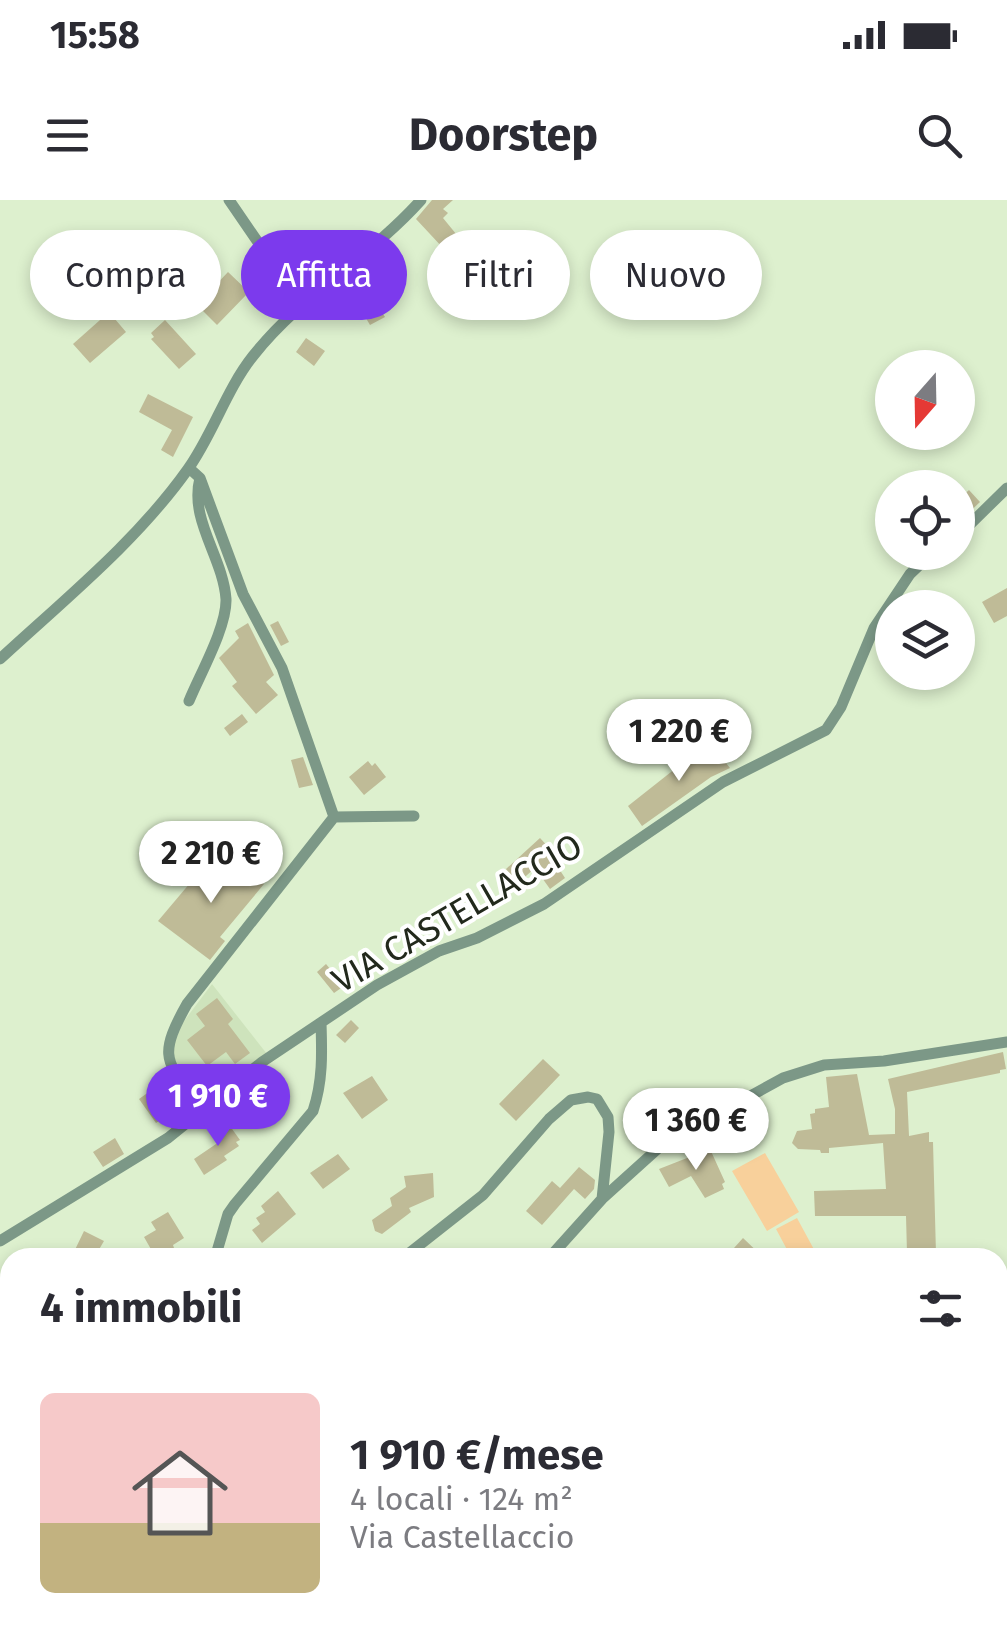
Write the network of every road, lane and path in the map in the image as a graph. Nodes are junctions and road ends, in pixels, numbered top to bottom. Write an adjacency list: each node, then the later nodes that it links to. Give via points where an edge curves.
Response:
1 (230, 200): 3 (street)
2 (421, 200): 4 (street)
3 (250, 230)
4 (391, 230)
5 (286, 320): 6 (street, via 252,357)
6 (189, 468): 7 (street); 11 (street, via 135,532)
7 (200, 478): 12 (street, via 195,497 226,604); 14 (street, via 243,594 282,668)
8 (1007, 488): 9 (street)
9 (975, 519)
10 (914, 570): 15 (street, VIA CASTELLACCIO, via 874,628 826,730 723,782 544,904 439,951)
11 (0, 659)
12 (188, 702)
13 (414, 816): 14 (street)
14 (334, 817): 17 (street, via 186,1004 168,1038 171,1066)
15 (321, 1023): 17 (street, VIA CASTELLACCIO); 20 (street, via 313,1110 228,1214)
16 (1007, 1042): 18 (street, via 824,1065 783,1078 663,1144)
17 (202, 1111): 19 (street, VIA CASTELLACCIO)
18 (602, 1199): 21 (street, via 608,1117 597,1100 572,1100 483,1194); 22 (street)
19 (0, 1241)
20 (219, 1248)
21 (416, 1248)
22 (558, 1248)

